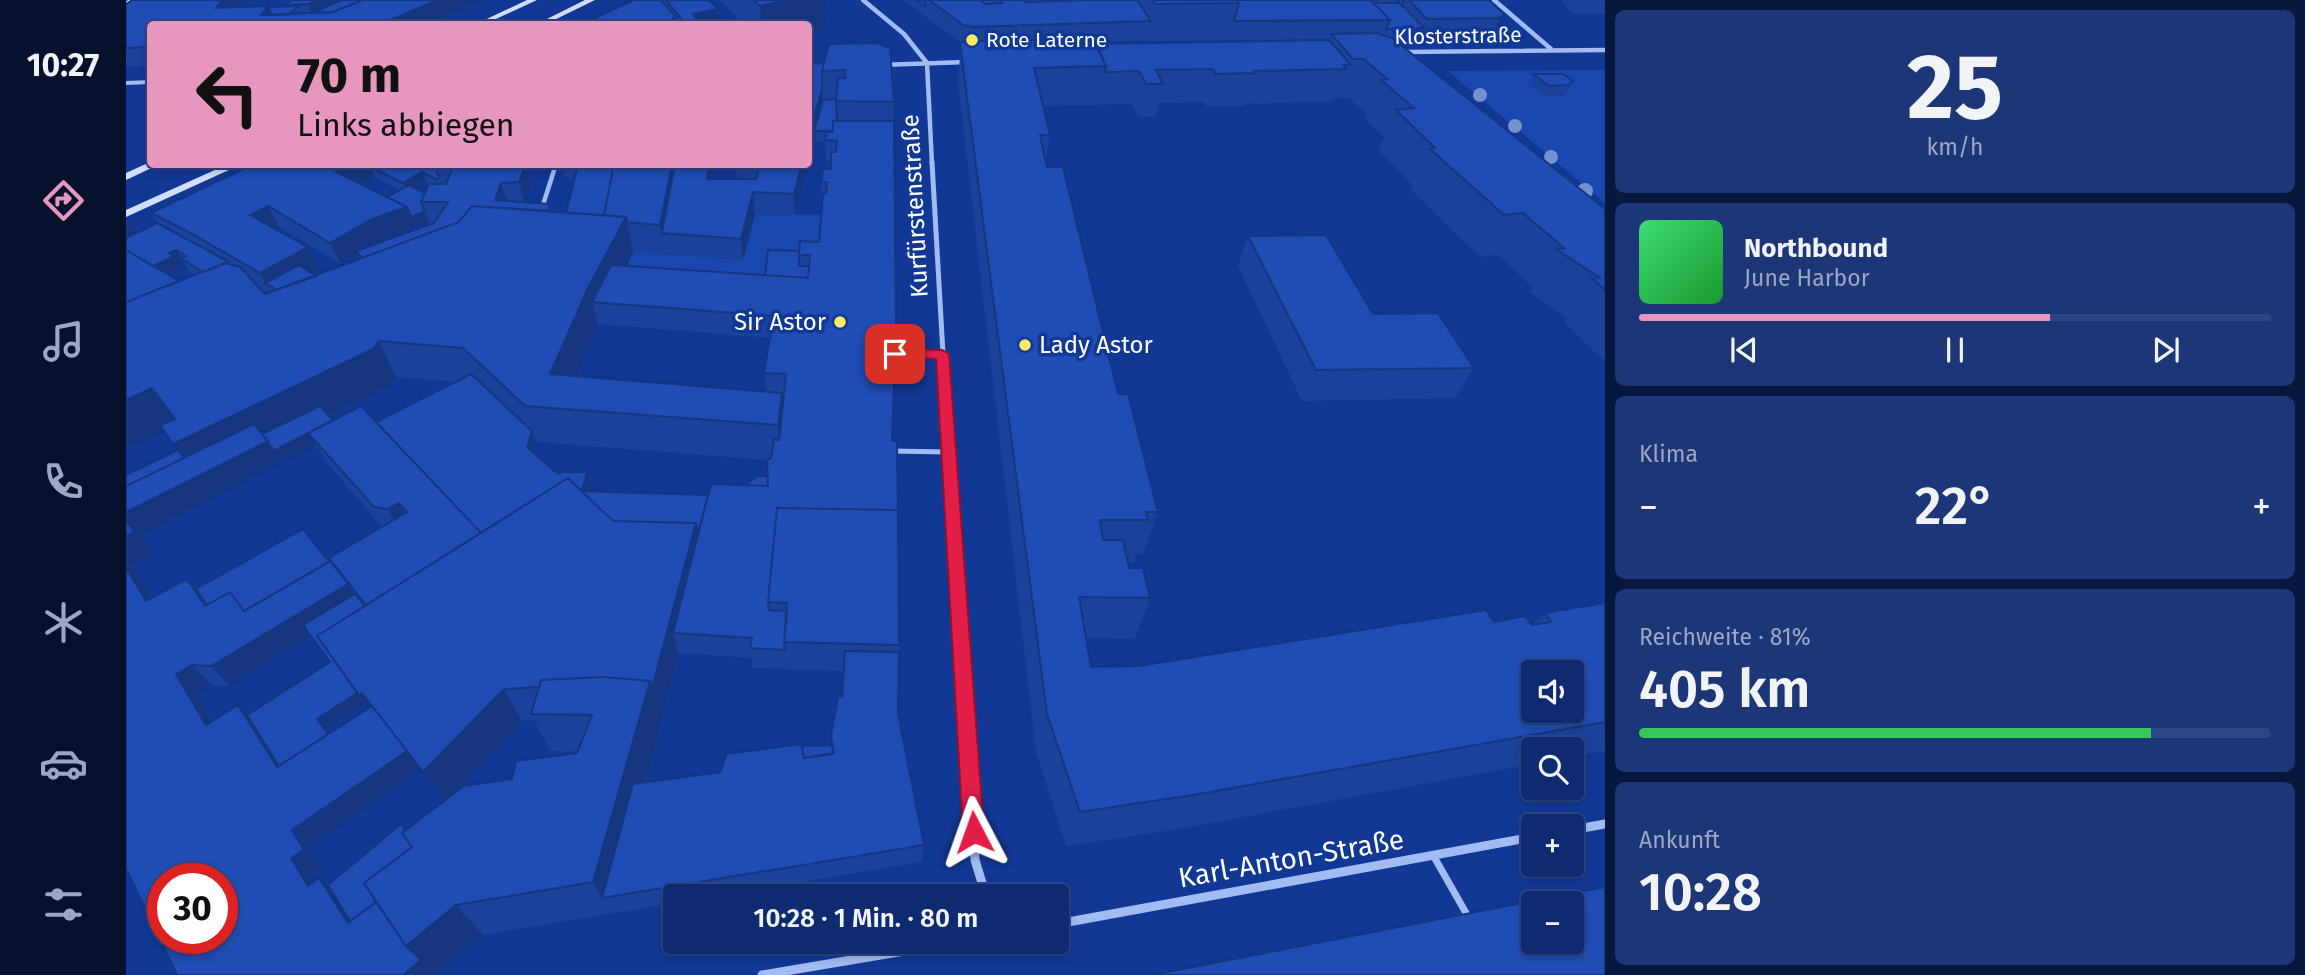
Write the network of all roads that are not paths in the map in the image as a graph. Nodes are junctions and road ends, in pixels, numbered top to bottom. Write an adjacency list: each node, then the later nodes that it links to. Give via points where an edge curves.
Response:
1 (533, 0): 5 (main road)
2 (592, 0): 6 (main road)
3 (863, 0): 11 (street, via 904,34)
4 (1494, 0): 7 (street)
5 (488, 21)
6 (547, 21)
7 (1552, 50): 8 (street, Klosterstraße); 9 (street, Klosterstraße)
8 (1605, 50)
9 (1394, 53)
10 (968, 62): 11 (street)
11 (926, 63): 12 (street); 22 (street, Kurfürstenstraße)
12 (874, 65)
13 (147, 82): 14 (street)
14 (126, 83)
15 (147, 168): 18 (main road)
16 (228, 168): 19 (main road)
17 (555, 168): 20 (lane)
18 (126, 177)
19 (126, 214)
20 (540, 218)
21 (895, 354): 22 (lane)
22 (942, 354): 24 (street, Kurfürstenstraße)
23 (891, 451): 24 (lane)
24 (948, 452): 29 (street, Kurfürstenstraße, via 975,860)
25 (1605, 824): 26 (street)
26 (1584, 828)
27 (1521, 839): 28 (street, Karl-Anton-Straße)
28 (1433, 855): 30 (street, Karl-Anton-Straße); 31 (lane)
29 (982, 884)
30 (1069, 922)
31 (1472, 923)
32 (887, 954): 33 (street)
33 (762, 975)

